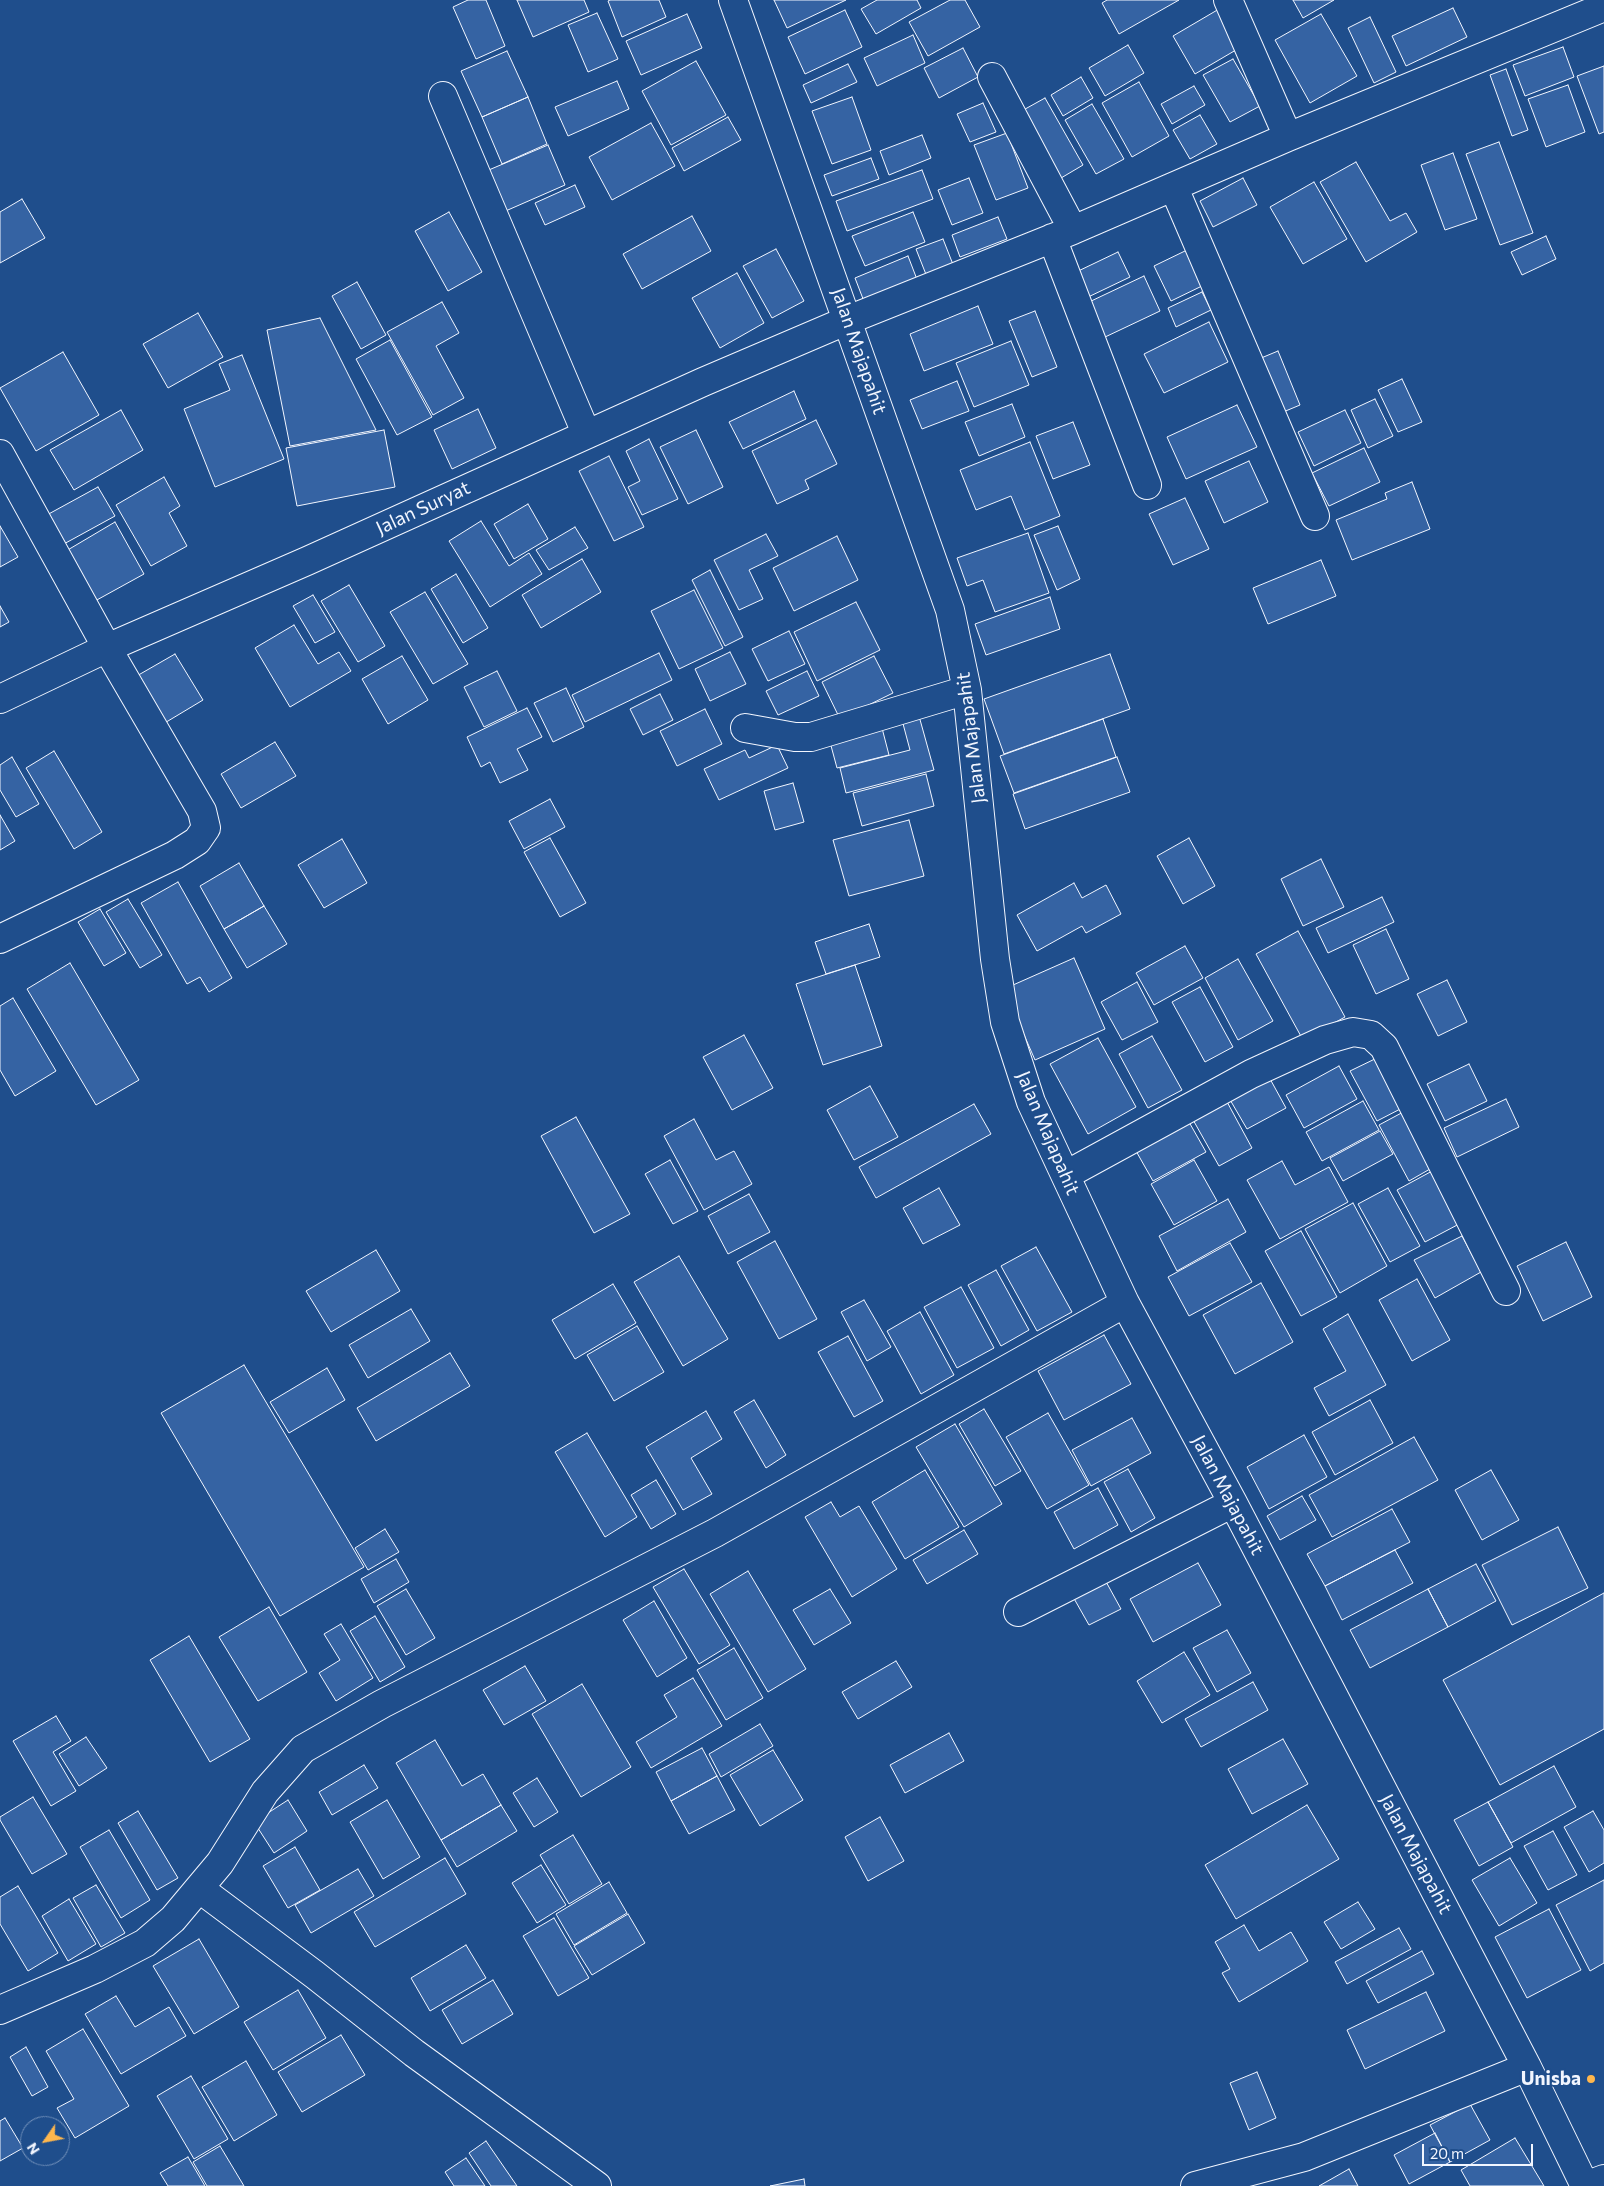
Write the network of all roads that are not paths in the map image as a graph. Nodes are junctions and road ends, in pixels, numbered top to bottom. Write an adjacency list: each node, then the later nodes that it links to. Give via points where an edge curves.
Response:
1 (733, 0): 9 (street, Jalan Majapahit)
2 (1228, 0): 6 (street)
3 (1604, 7): 6 (street, Jalan Suryat)
4 (992, 77): 8 (street)
5 (443, 96): 10 (street)
6 (1288, 137): 7 (street, Jalan Suryat)
7 (1174, 188): 8 (street, Jalan Suryat); 13 (street)
8 (1062, 234): 9 (street, Jalan Suryat); 12 (street)
9 (848, 320): 10 (street, Jalan Suryat); 15 (street, Jalan Majapahit, via 950,610)
10 (586, 433): 14 (street, Jalan Suryat, via 307,561)
11 (0, 454): 14 (street)
12 (1147, 485)
13 (1314, 516)
14 (107, 648): 16 (street, Jalan Suryat); 18 (street, via 202,811 206,828 197,841 175,855)
15 (967, 690): 17 (street, via 811,737); 19 (street, Jalan Majapahit, via 995,959 1005,1022 1031,1102)
16 (0, 699)
17 (745, 728)
18 (0, 939)
19 (1066, 1175): 20 (street, via 1251,1074 1325,1040 1353,1032 1371,1035 1384,1047); 21 (street, Jalan Majapahit)
20 (1506, 1291)
21 (1125, 1303): 22 (street, Jalan Majapahit); 24 (street, via 715,1533 382,1704 303,1749 265,1792)
22 (1233, 1503): 23 (street); 26 (street, Jalan Majapahit)
23 (1018, 1612)
24 (210, 1875): 25 (street, via 173,1918 145,1943 95,1969); 28 (street, via 315,1975 414,2053)
25 (0, 2010)
26 (1527, 2067): 29 (street, via 1311,2154); 30 (street, Jalan Majapahit)
27 (1604, 2179): 30 (street)
28 (597, 2186)
29 (1195, 2186)
30 (1585, 2186)

